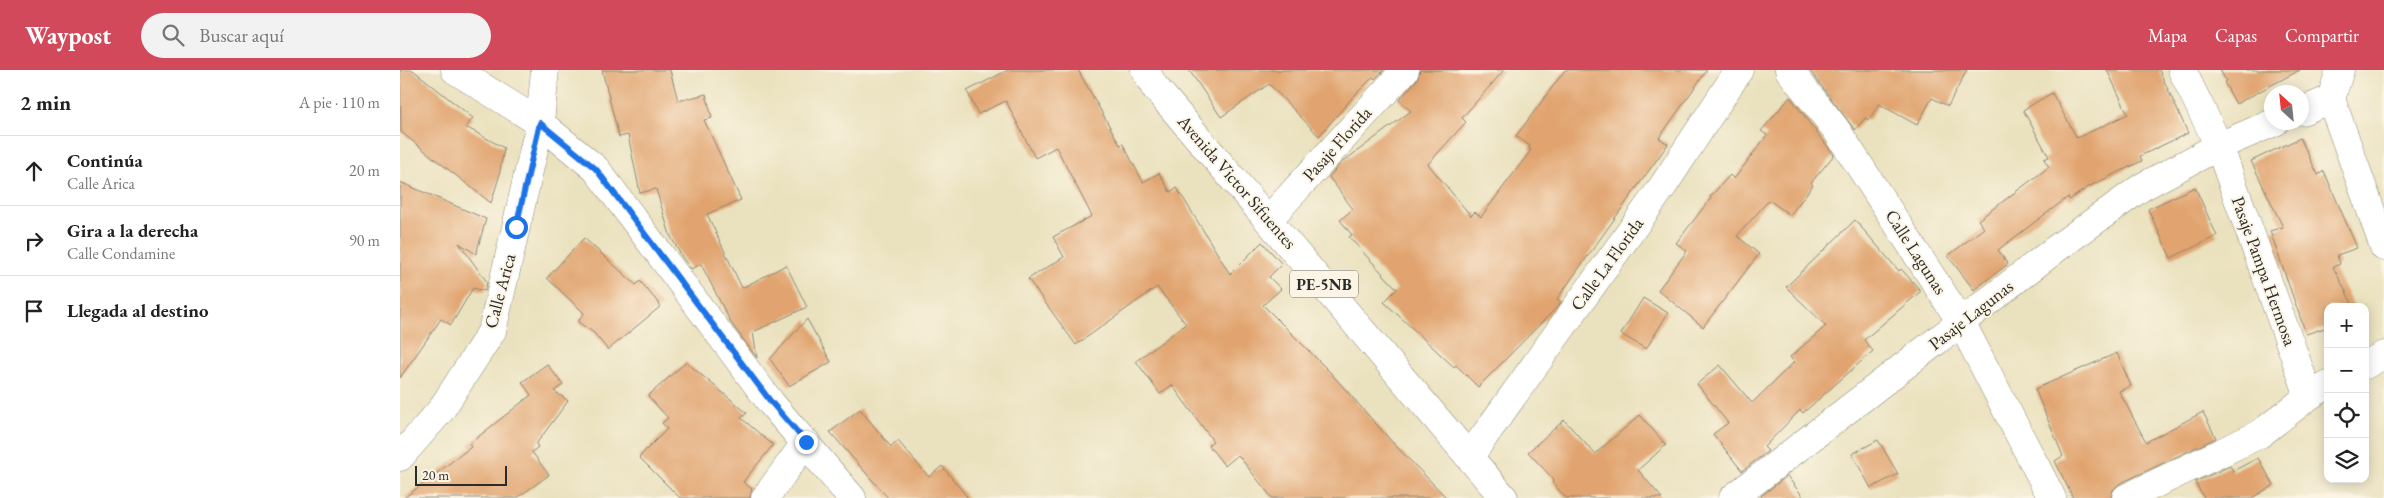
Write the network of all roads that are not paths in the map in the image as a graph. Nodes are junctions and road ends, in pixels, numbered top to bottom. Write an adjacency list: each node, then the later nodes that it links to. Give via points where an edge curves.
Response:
1 (455, 70): 11 (main road)
2 (545, 70): 11 (main road, Calle Arica)
3 (1145, 70): 14 (main road, Avenida Victor Sifuentes / PE-5NB, via 1154,86)
4 (1404, 70): 14 (main road, Pasaje Florida)
5 (1739, 70): 21 (main road, Calle La Florida, via 1663,186)
6 (1790, 70): 16 (main road, Calle Lagunas, via 1835,128)
7 (2182, 70): 13 (main road, Pasaje Pampa Hermosa)
8 (2340, 70): 9 (main road)
9 (2331, 99): 10 (main road); 15 (main road)
10 (2309, 109)
11 (540, 123): 20 (main road, via 596,169 771,402); 22 (main road, Calle Arica, via 492,332 441,410)
12 (2264, 127): 13 (main road, Pasaje Lagunas)
13 (2219, 146): 16 (main road, Pasaje Lagunas, via 2142,186); 19 (main road, Pasaje Pampa Hermosa)
14 (1269, 219): 21 (main road, Avenida Victor Sifuentes / PE-5NB)
15 (2384, 247)
16 (1961, 322): 26 (main road, Pasaje Lagunas); 27 (main road, Calle Lagunas)
17 (2384, 354): 18 (main road)
18 (2369, 363)
19 (2318, 391): 28 (main road, via 2260,434)
20 (806, 442): 23 (main road); 24 (main road)
21 (1470, 456): 25 (main road, Avenida Victor Sifuentes / PE-5NB)
22 (400, 457)
23 (765, 498)
24 (852, 498)
25 (1504, 498)
26 (1733, 498)
27 (2052, 498)
28 (2126, 498)

